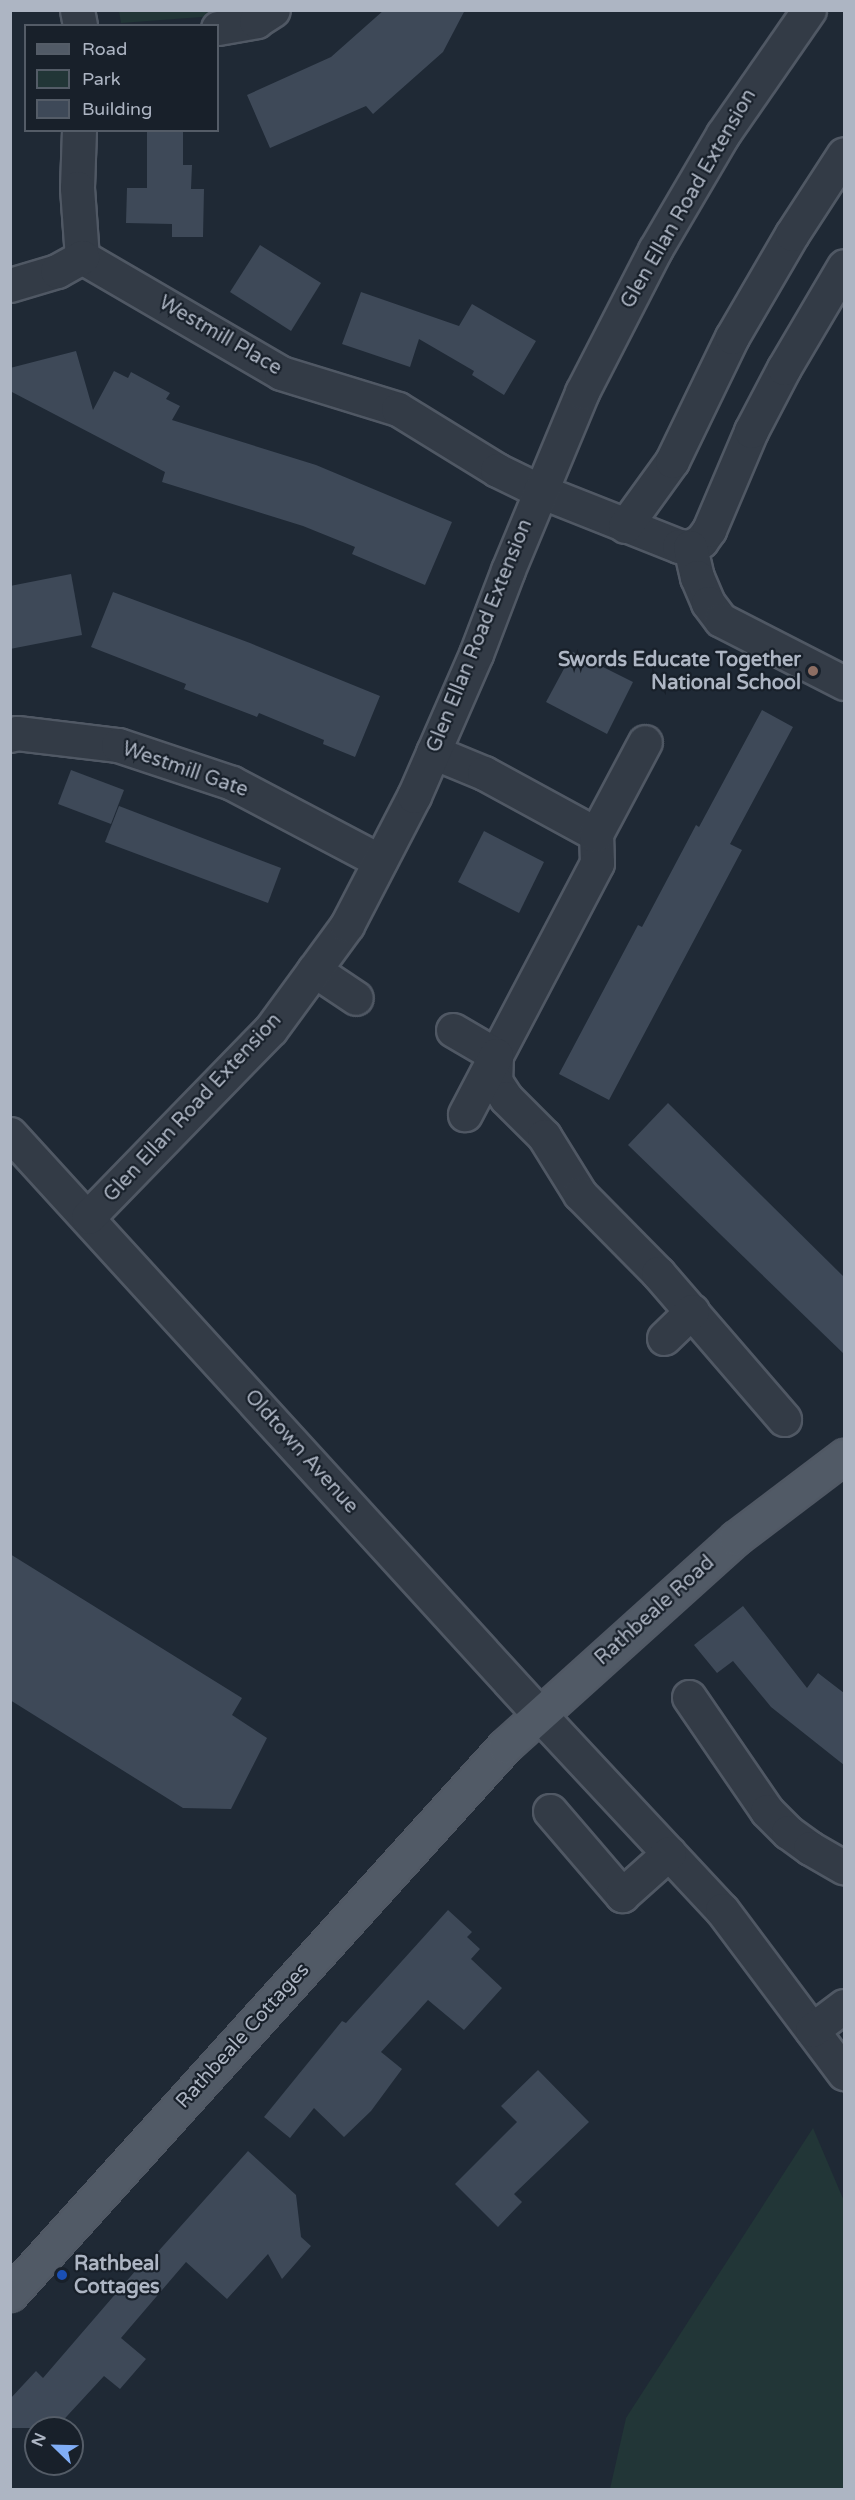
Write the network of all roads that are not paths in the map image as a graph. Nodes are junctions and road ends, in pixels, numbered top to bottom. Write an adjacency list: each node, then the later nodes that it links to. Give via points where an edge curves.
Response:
1 (273, 10): 3 (street, via 256,21)
2 (809, 10): 9 (street, Glen Ellan Road Extension, via 744,102 655,250 582,392)
3 (219, 28)
4 (79, 132): 6 (street, via 77,188)
5 (844, 154): 10 (street, via 732,337 672,461)
6 (82, 256): 8 (street, via 57,271); 9 (street, Westmill Place, via 281,373 398,409 497,470)
7 (844, 266): 11 (street, via 751,431 709,530)
8 (10, 285)
9 (540, 491): 10 (street, Westmill Place); 15 (street, Glen Ellan Road Extension)
10 (625, 526): 11 (street, Westmill Place, via 679,546)
11 (690, 546): 12 (street, via 704,594 721,620)
12 (844, 683)
13 (10, 735): 17 (street, Westmill Gate, via 118,746 232,783)
14 (645, 742): 16 (street)
15 (433, 752): 16 (street, via 484,773); 17 (street, Glen Ellan Road Extension)
16 (596, 834): 21 (street, via 597,863)
17 (380, 861): 18 (street, Glen Ellan Road Extension, via 347,925)
18 (314, 970): 19 (street); 24 (street, Glen Ellan Road Extension, via 271,1029)
19 (356, 998)
20 (453, 1030): 21 (street)
21 (496, 1055): 22 (street); 25 (street, via 495,1081 506,1098 544,1136 580,1194)
22 (465, 1114)
23 (10, 1134): 24 (street, Oldtown Avenue)
24 (88, 1217): 30 (street, Oldtown Avenue)
25 (692, 1311): 26 (street); 27 (street)
26 (664, 1338)
27 (784, 1419)
28 (844, 1456): 30 (main road, Rathbeale Road, via 736,1538)
29 (689, 1697): 34 (street, via 767,1811 788,1832)
30 (539, 1714): 31 (main road, Rathbeale Road); 33 (street, Oldtown Avenue)
31 (476, 1778): 38 (main road, Rathbeale Cottages)
32 (550, 1811): 33 (street, via 622,1895)
33 (669, 1853): 36 (street, Oldtown Avenue, via 722,1910)
34 (844, 1868)
35 (844, 2006): 36 (street)
36 (812, 2030): 37 (street, Oldtown Avenue)
37 (844, 2073)
38 (10, 2294)

